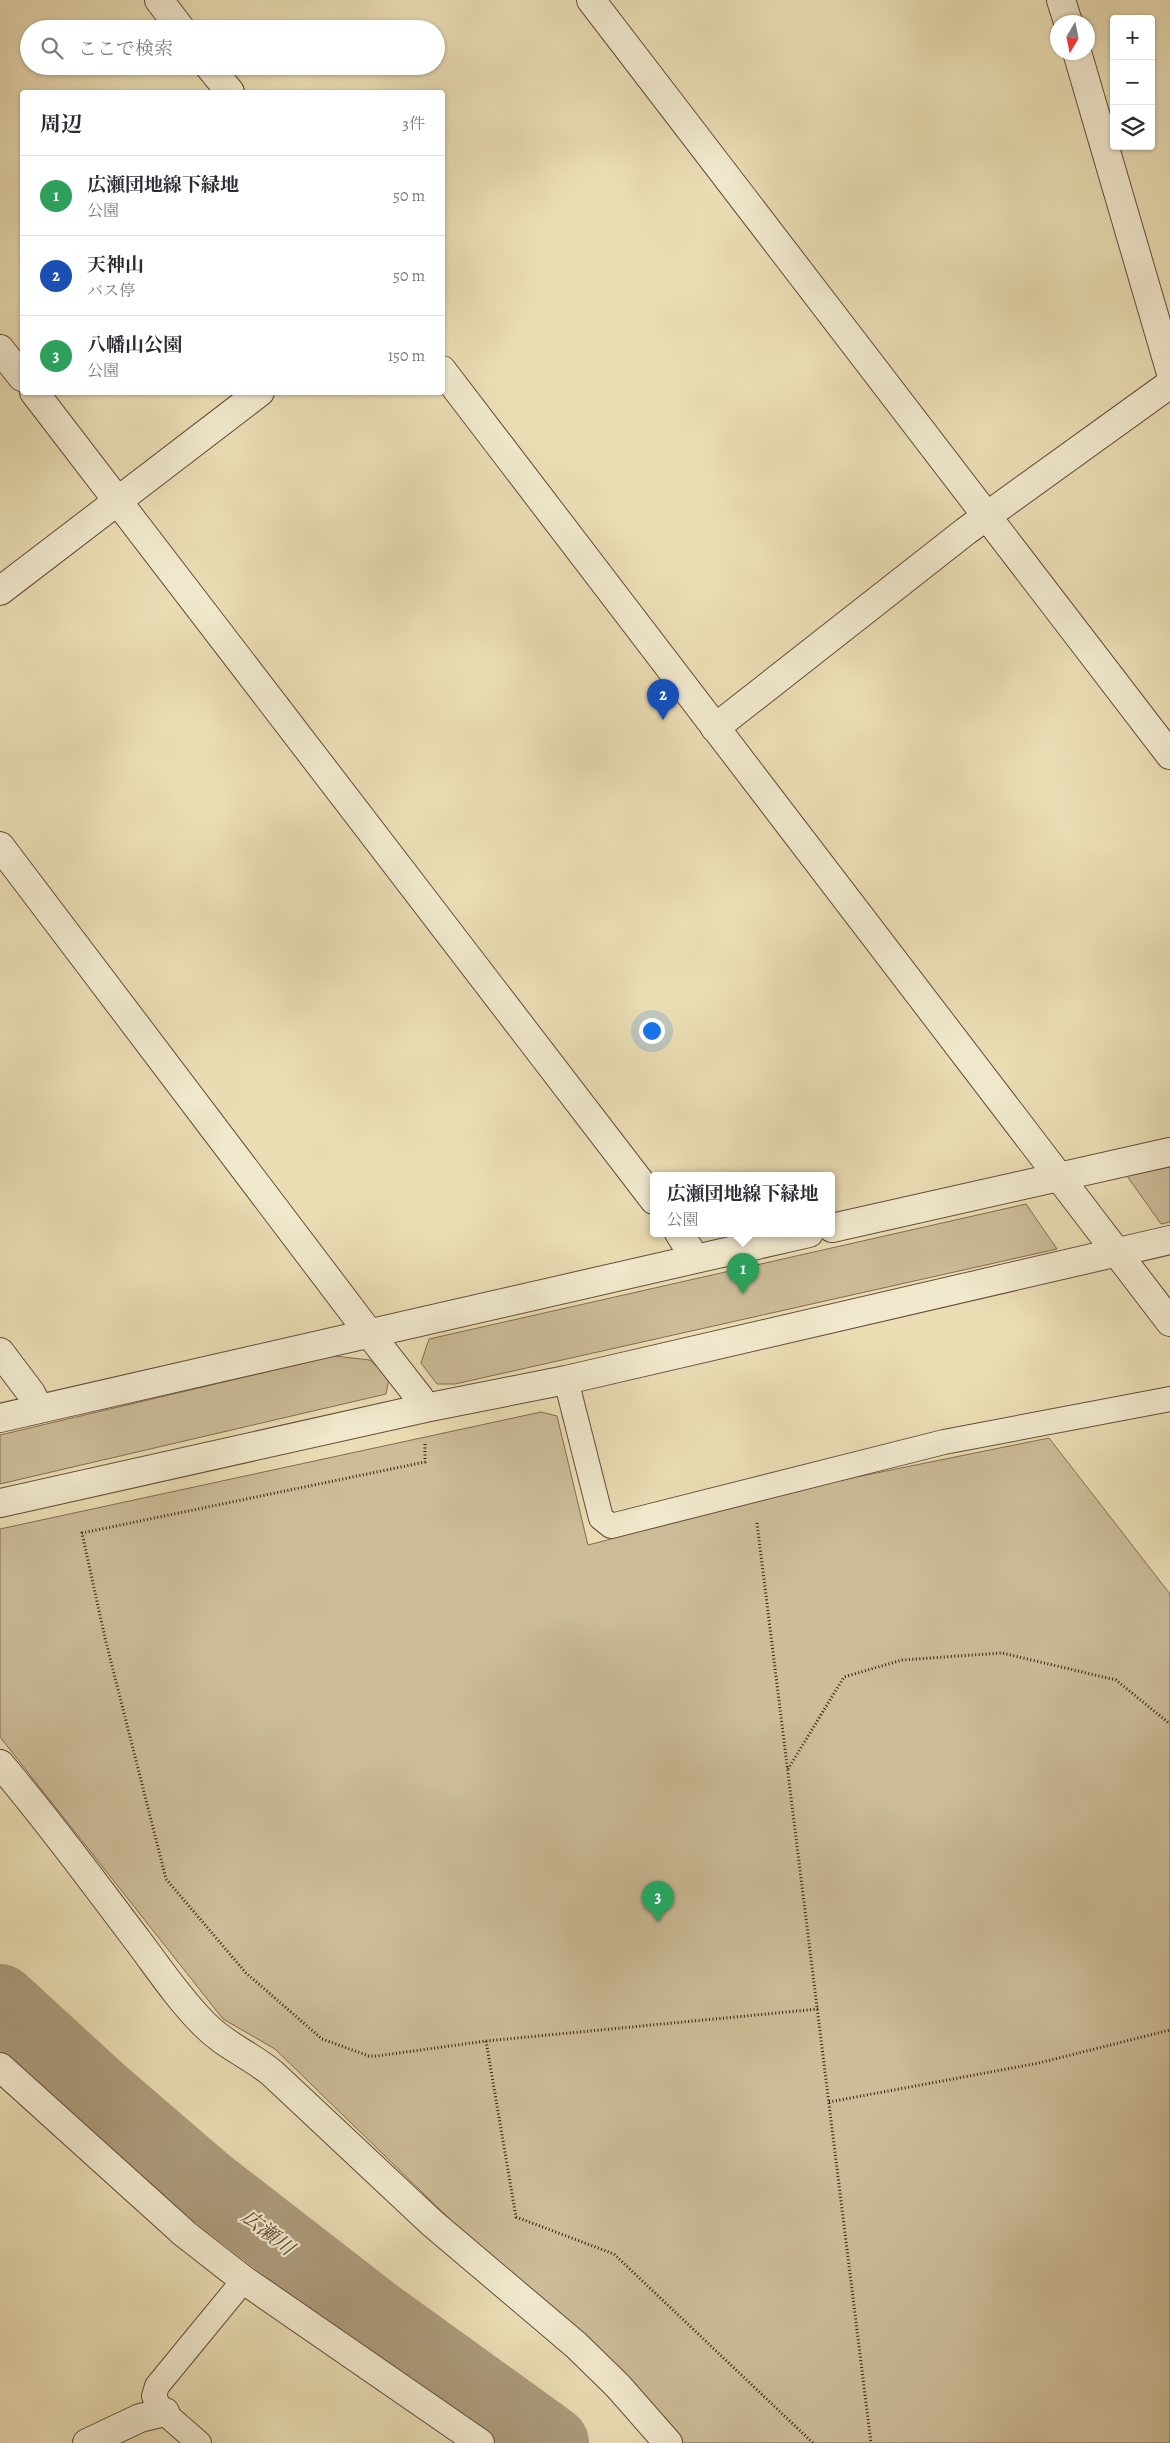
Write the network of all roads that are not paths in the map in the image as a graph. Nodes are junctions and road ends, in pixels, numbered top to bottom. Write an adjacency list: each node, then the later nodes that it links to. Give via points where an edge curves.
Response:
1 (158, 0): 5 (street)
2 (591, 0): 17 (street)
3 (1061, 0): 4 (street)
4 (1066, 15)
5 (174, 20)
6 (1079, 60): 10 (street)
7 (216, 75): 8 (street)
8 (228, 90)
9 (0, 349): 11 (street)
10 (1170, 370)
11 (20, 374)
12 (445, 374): 19 (street)
13 (1170, 384): 17 (street)
14 (36, 395): 16 (street)
15 (256, 395): 16 (street)
16 (119, 500): 18 (street); 24 (street)
17 (986, 517): 19 (street); 20 (street)
18 (0, 591)
19 (716, 728): 23 (street)
20 (1170, 755)
21 (0, 846): 32 (street)
22 (1170, 1152): 23 (street)
23 (1058, 1177): 25 (street); 29 (street)
24 (650, 1195)
25 (835, 1227)
26 (682, 1237): 30 (street)
27 (791, 1237): 30 (street)
28 (1170, 1240): 29 (street)
29 (1116, 1252): 31 (street); 34 (street)
30 (695, 1258): 32 (street)
31 (1170, 1322)
32 (369, 1333): 36 (street); 37 (street)
33 (0, 1352): 37 (street, via 32,1393)
34 (566, 1380): 35 (lane, via 601,1518 611,1526 944,1442); 36 (street)
35 (1170, 1398)
36 (425, 1408): 39 (street)
37 (39, 1409): 38 (street)
38 (0, 1418)
39 (0, 1503)
40 (0, 1764): 47 (street, via 204,2024 220,2039 272,2073 432,2223 576,2345 618,2386)
41 (0, 2067): 42 (street, via 186,2234)
42 (244, 2280): 43 (lane, via 158,2386 154,2396); 46 (street)
43 (165, 2412): 44 (street, via 140,2418); 45 (lane)
44 (87, 2443)
45 (199, 2443)
46 (480, 2443)
47 (668, 2443)

